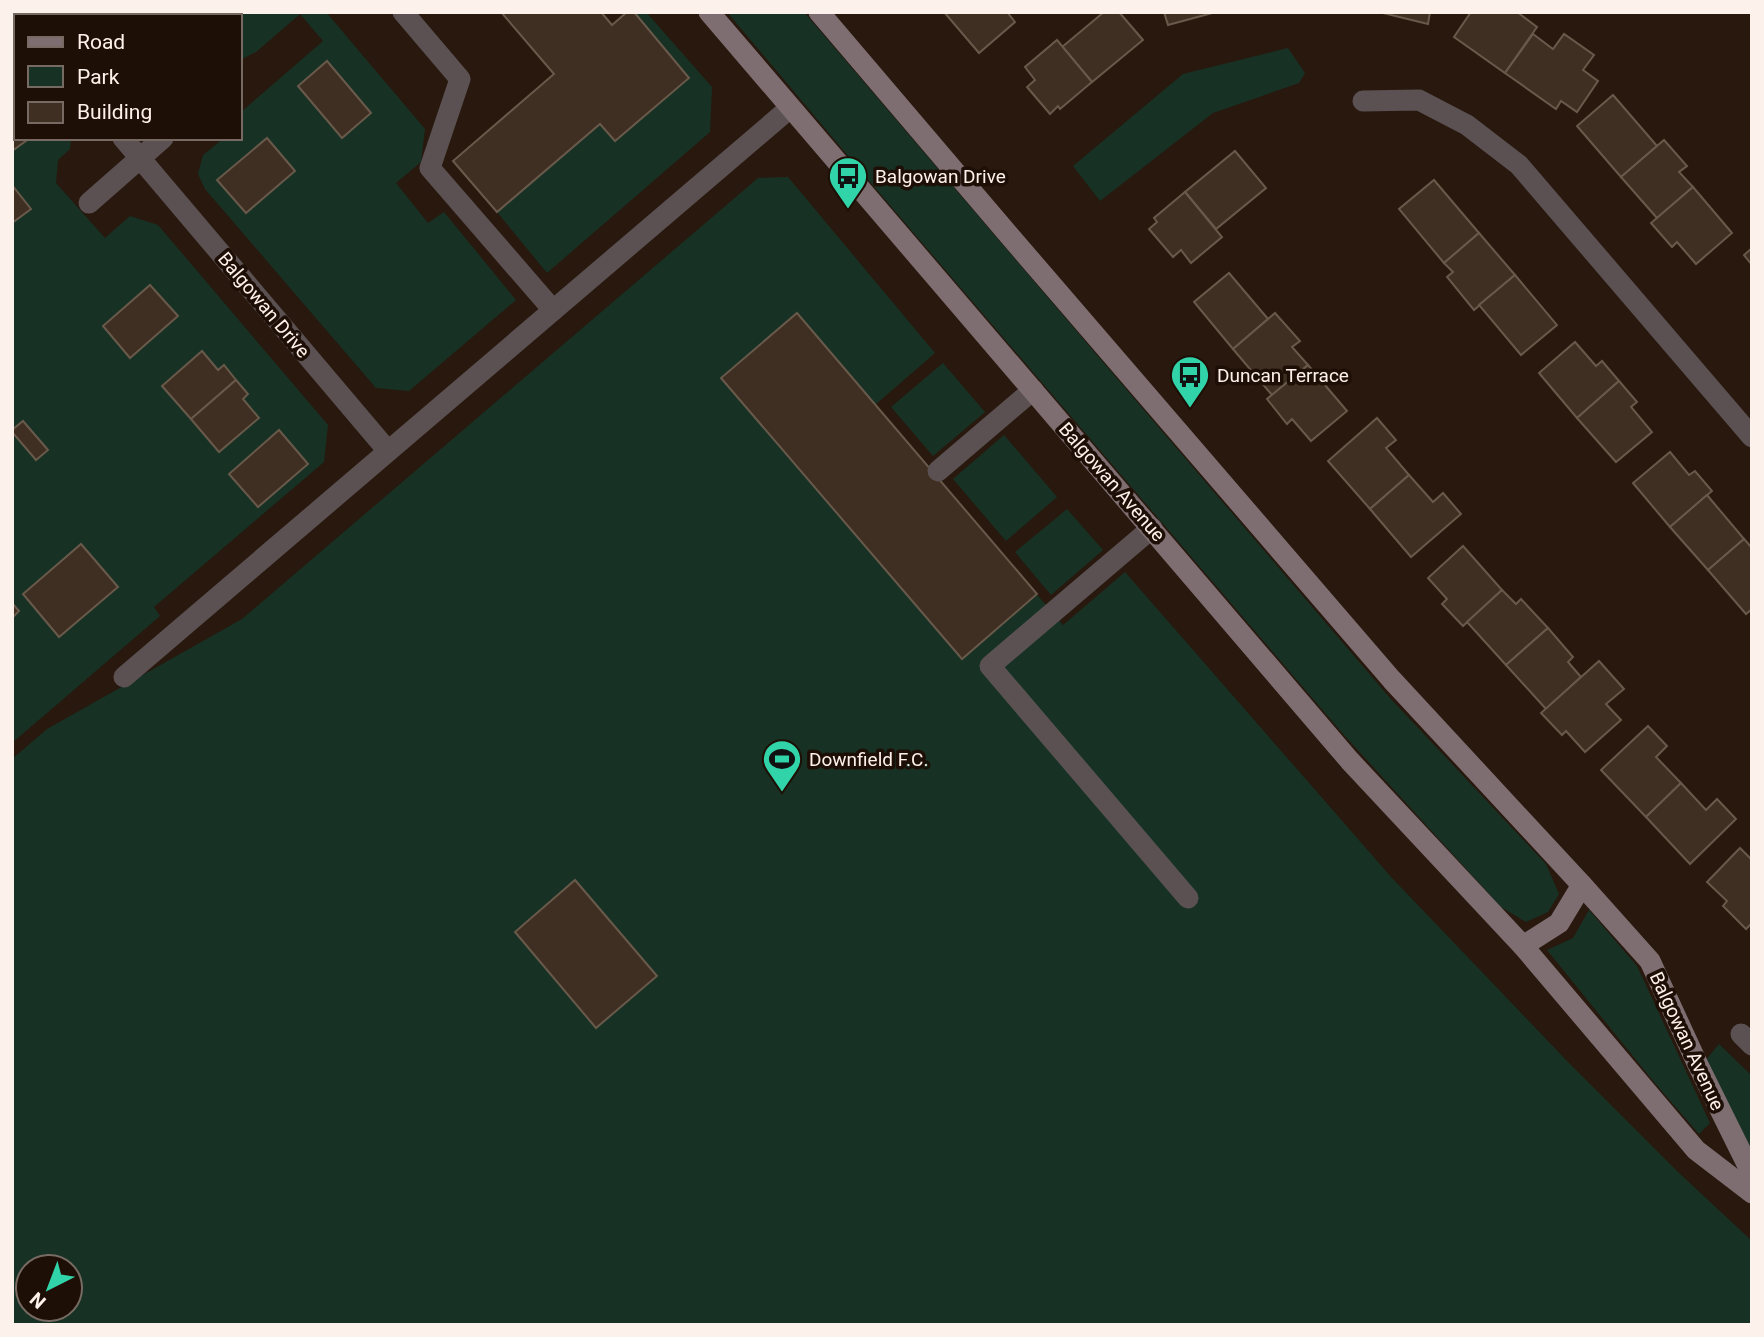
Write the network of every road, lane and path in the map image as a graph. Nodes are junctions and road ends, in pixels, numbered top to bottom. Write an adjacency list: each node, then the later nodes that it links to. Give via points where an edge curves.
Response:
1 (402, 12): 10 (street, via 460,79 430,168)
2 (709, 12): 5 (street, Balgowan Avenue)
3 (819, 12): 17 (street, Balgowan Avenue, via 1383,670)
4 (1363, 101): 12 (street, via 1419,100 1467,125 1519,165)
5 (790, 108): 10 (street); 11 (street, Balgowan Avenue)
6 (125, 140): 8 (street, Balgowan Drive)
7 (161, 140): 8 (street)
8 (140, 158): 9 (street); 13 (street, Balgowan Drive)
9 (89, 203)
10 (553, 310): 13 (street)
11 (1033, 390): 14 (street); 15 (street, Balgowan Avenue)
12 (1752, 437)
13 (388, 451): 16 (street)
14 (938, 471)
15 (1152, 528): 18 (street, via 990,666); 19 (street, Balgowan Avenue, via 1350,761)
16 (124, 677)
17 (1581, 885): 19 (street, via 1559,923); 20 (street, Balgowan Avenue, via 1650,961)
18 (1188, 898)
19 (1523, 946): 21 (street, Balgowan Avenue, via 1696,1150)
20 (1752, 1174)
21 (1752, 1192)

